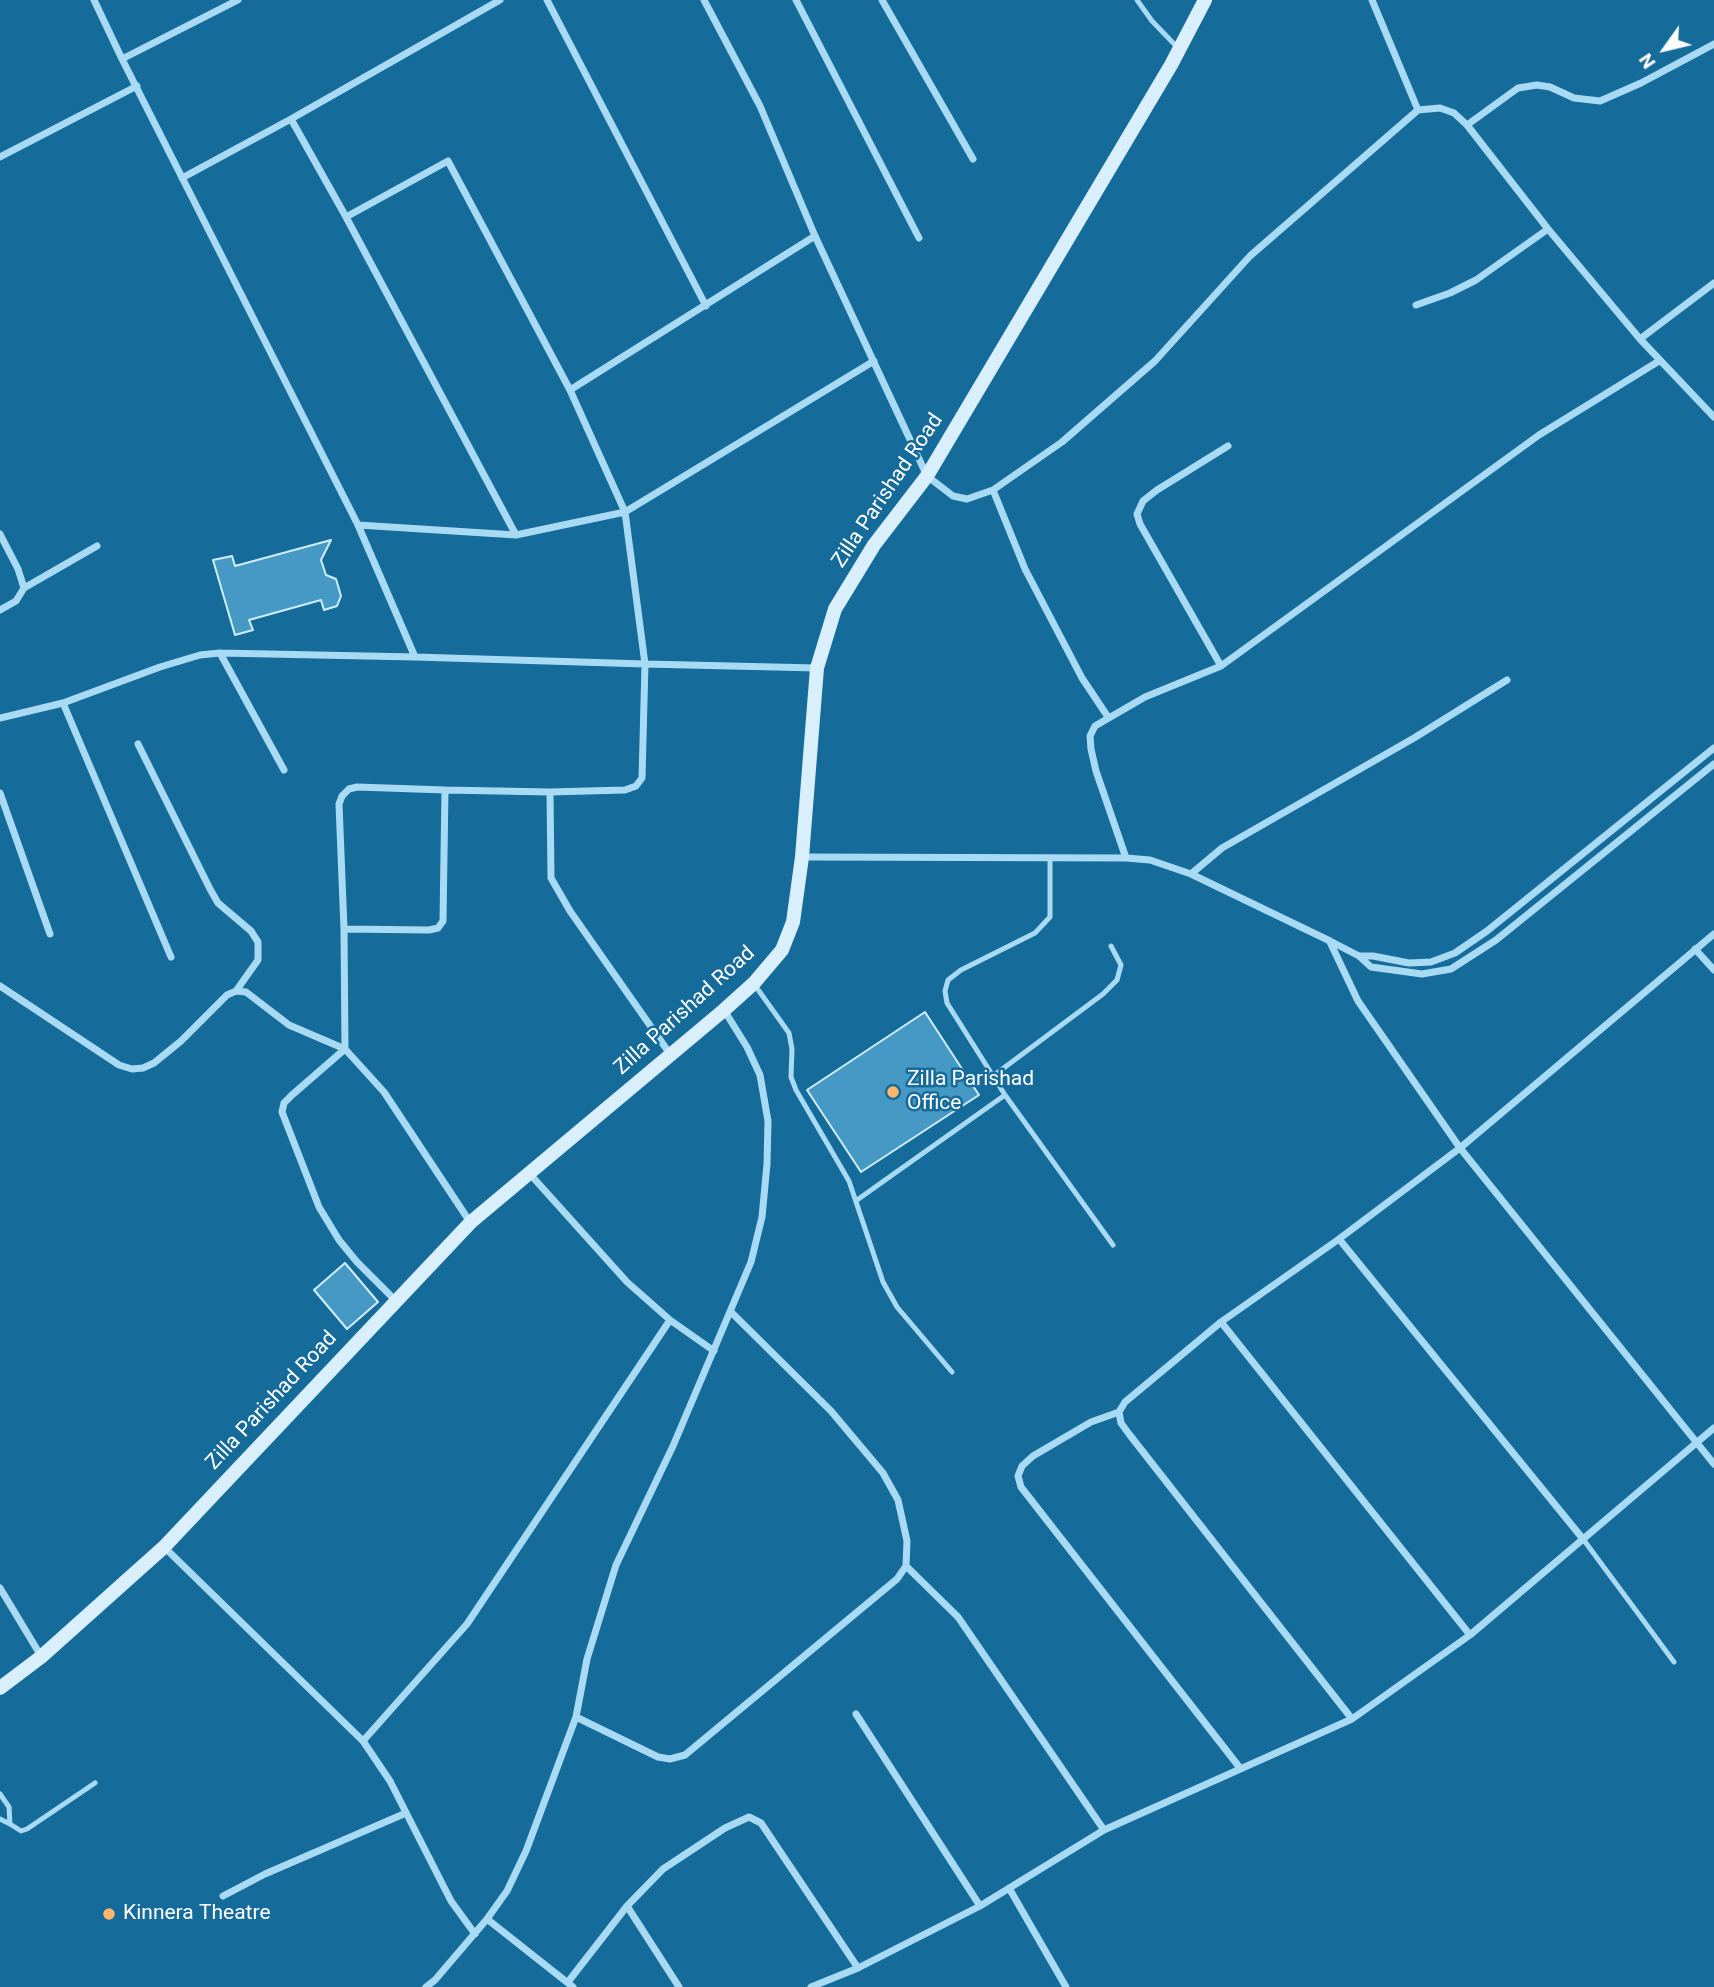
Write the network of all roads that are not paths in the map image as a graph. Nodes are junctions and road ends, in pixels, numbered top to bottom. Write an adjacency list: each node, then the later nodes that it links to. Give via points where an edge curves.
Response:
1 (94, 0): 13 (street)
2 (238, 0): 13 (street)
3 (500, 0): 16 (street)
4 (547, 0): 27 (street)
5 (704, 0): 23 (street, via 760,106)
6 (796, 0): 24 (street)
7 (882, 0): 19 (street)
8 (1137, 0): 12 (lane)
9 (1205, 0): 12 (main road, Zilla Parishad Road)
10 (1372, 0): 15 (street)
11 (1714, 44): 17 (street, via 1600,102 1574,98 1550,87 1518,88)
12 (1180, 50): 34 (main road, Zilla Parishad Road)
13 (122, 58): 14 (street)
14 (137, 86): 18 (street); 20 (street)
15 (1418, 110): 17 (street, via 1440,108); 35 (street, via 1250,256 1155,361 1062,442)
16 (291, 119): 20 (street); 21 (street)
17 (1467, 125): 22 (street)
18 (0, 157)
19 (973, 159)
20 (182, 178): 37 (street)
21 (346, 217): 31 (street, via 448,161); 39 (street)
22 (1548, 229): 26 (street, via 1476,280); 28 (street)
23 (815, 236): 27 (street); 29 (street)
24 (919, 238)
25 (1714, 283): 28 (street)
26 (1416, 305)
27 (706, 306): 31 (street)
28 (1640, 339): 30 (street)
29 (874, 361): 34 (street); 36 (street)
30 (1659, 361): 32 (street); 46 (street, via 1539,435)
31 (570, 390): 36 (street)
32 (1714, 417)
33 (1228, 446): 46 (street, via 1157,490 1143,501 1137,514)
34 (927, 476): 35 (street, via 953,496 967,499); 47 (main road, Zilla Parishad Road, via 874,545 835,609)
35 (993, 489): 50 (street, via 1025,569 1082,678)
36 (625, 512): 39 (street); 45 (street)
37 (358, 525): 39 (street); 44 (street)
38 (0, 534): 41 (street)
39 (516, 535)
40 (97, 546): 41 (street)
41 (24, 588): 42 (street, via 16,601)
42 (0, 610)
43 (220, 653): 44 (street); 49 (street, via 160,667); 55 (street)
44 (415, 657): 45 (street)
45 (645, 664): 47 (street); 57 (street, via 642,778 625,790)
46 (1220, 666): 50 (street)
47 (817, 668): 59 (main road, Zilla Parishad Road)
48 (1507, 681): 62 (street, via 1222,848)
49 (63, 703): 51 (street); 70 (street)
50 (1108, 717): 61 (street, via 1095,726 1091,748)
51 (0, 718)
52 (138, 744): 74 (street, via 218,903 258,942 258,960)
53 (1714, 748): 69 (street, via 1455,953 1431,962 1409,963)
54 (1714, 764): 69 (street, via 1496,940 1451,969 1422,974 1371,967)
55 (284, 770)
56 (445, 790): 57 (street); 63 (street, via 443,921 438,928); 63 (street, via 357,787 342,796)
57 (550, 792): 77 (street, via 551,878)
58 (0, 793): 64 (street)
59 (802, 857): 60 (street); 72 (main road, Zilla Parishad Road, via 793,922 782,950)
60 (1050, 858): 61 (street); 78 (lane, via 1050,918 1035,933 961,970 948,979 944,991)
61 (1126, 858): 62 (street, via 1150,860)
62 (1191, 874): 66 (street)
63 (344, 929): 76 (street)
64 (50, 934)
65 (1714, 934): 68 (street)
66 (1330, 941): 69 (street); 80 (street, via 1358,1001)
67 (1111, 946): 78 (lane, via 1121,965 1117,980)
68 (1695, 949): 71 (street); 80 (street)
69 (1359, 956)
70 (171, 957)
71 (1714, 970)
72 (754, 983): 75 (main road, Zilla Parishad Road); 82 (lane, via 789,1033 796,1090)
73 (0, 986): 74 (street, via 119,1065 132,1069 154,1063)
74 (236, 991): 76 (street, via 246,992 289,1025)
75 (724, 1010): 77 (main road, Zilla Parishad Road); 87 (street, via 760,1075 768,1121 762,1217 751,1262)
76 (345, 1049): 83 (street, via 384,1092); 86 (street, via 292,1094 282,1112 319,1207 357,1262)
77 (671, 1055): 81 (main road, Zilla Parishad Road)
78 (993, 1076): 79 (lane)
79 (1005, 1095): 82 (lane); 85 (lane)
80 (1460, 1148): 84 (street); 94 (street)
81 (529, 1173): 83 (main road, Zilla Parishad Road); 88 (street, via 627,1282)
82 (857, 1200): 91 (lane, via 883,1282 897,1307)
83 (471, 1222): 86 (main road, Zilla Parishad Road)
84 (1339, 1239): 89 (street); 96 (street)
85 (1113, 1245)
86 (396, 1301): 97 (main road, Zilla Parishad Road)
87 (731, 1312): 90 (street); 98 (street, via 831,1410 883,1473 898,1500 907,1541)
88 (670, 1320): 90 (street); 107 (street, via 467,1624)
89 (1220, 1322): 92 (street); 100 (street)
90 (714, 1351): 105 (street, via 616,1565 587,1659)
91 (952, 1373)
92 (1119, 1412): 106 (street, via 1129,1434); 108 (street, via 1091,1422 1033,1455 1018,1476 1021,1487)
93 (1714, 1428): 94 (street)
94 (1697, 1442): 95 (street); 96 (street)
95 (1714, 1464)
96 (1583, 1539): 100 (street); 102 (lane)
97 (164, 1546): 101 (main road, Zilla Parishad Road); 107 (street)
98 (906, 1566): 105 (street, via 897,1579 685,1755 658,1758); 114 (street, via 958,1617)
99 (0, 1588): 101 (street)
100 (1469, 1635): 106 (street)
101 (41, 1657): 103 (main road, Zilla Parishad Road)
102 (1674, 1662)
103 (0, 1688)
104 (856, 1714): 118 (street)
105 (576, 1717): 119 (street, via 526,1851 507,1891)
106 (1352, 1718): 108 (street)
107 (363, 1741): 111 (street)
108 (1240, 1768): 114 (street)
109 (95, 1783): 113 (lane, via 27,1829 21,1831)
110 (0, 1794): 113 (lane, via 9,1807)
111 (406, 1813): 116 (street); 120 (street, via 452,1901)
112 (0, 1819): 113 (lane)
113 (10, 1824)
114 (1104, 1830): 115 (street)
115 (1009, 1888): 118 (street); 127 (street)
116 (223, 1896)
117 (627, 1906): 121 (street, via 663,1869 749,1817 761,1823); 123 (street); 125 (street)
118 (979, 1906): 121 (street)
119 (486, 1919): 120 (street); 123 (street)
120 (475, 1934): 122 (street)
121 (858, 1968): 126 (street)
122 (437, 1984): 124 (street)
123 (570, 1984)
124 (426, 1987)
125 (679, 1987)
126 (811, 1987)
127 (1066, 1987)

